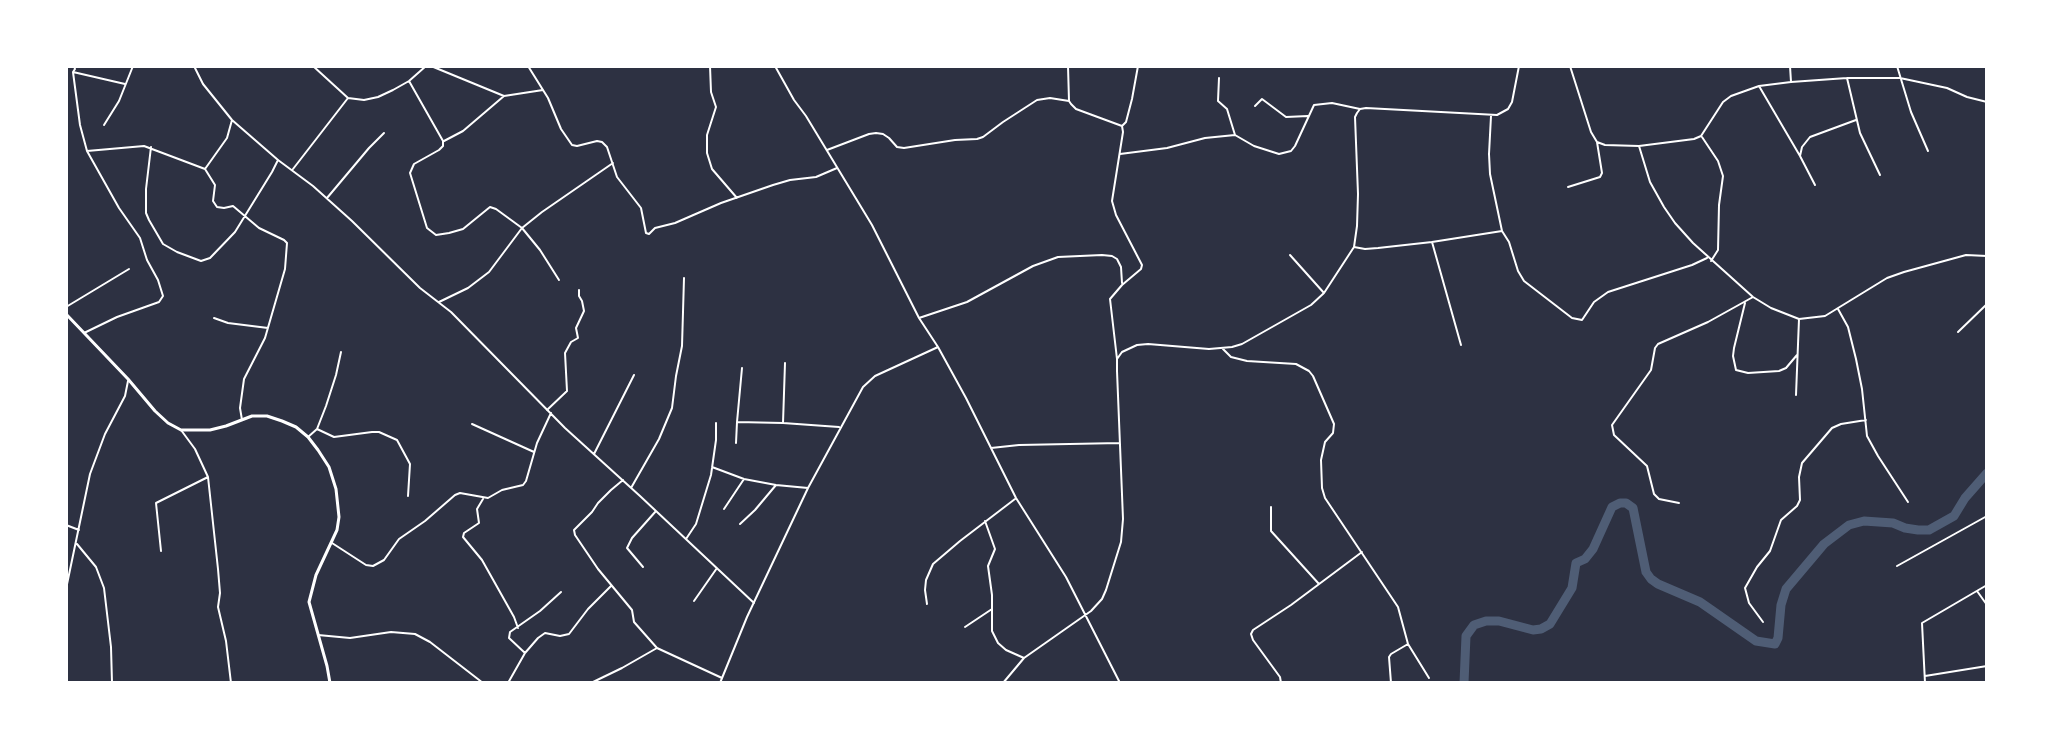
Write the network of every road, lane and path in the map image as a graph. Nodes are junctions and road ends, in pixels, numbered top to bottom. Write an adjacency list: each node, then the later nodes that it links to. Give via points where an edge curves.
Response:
1 (74, 66): 18 (street)
2 (134, 66): 24 (street)
3 (194, 66): 35 (street)
4 (320, 66): 16 (street)
5 (426, 66): 22 (street)
6 (431, 66): 27 (street)
7 (528, 66): 26 (street)
8 (710, 66): 60 (street, via 711,92 717,106 707,135 707,153 712,169)
9 (775, 66): 46 (street)
10 (1068, 66): 29 (street)
11 (1143, 66): 17 (street)
12 (1519, 66): 34 (street, via 1512,102 1508,109)
13 (1570, 66): 43 (street, via 1586,122)
14 (1790, 66): 23 (street)
15 (1897, 66): 21 (street)
16 (315, 67): 28 (street)
17 (1138, 67): 38 (street)
18 (73, 72): 24 (street); 48 (street)
19 (1219, 78): 40 (street, via 1218,101 1229,113)
20 (1847, 78): 21 (street); 23 (street); 36 (street)
21 (1900, 78): 30 (street, via 1938,85); 47 (street)
22 (409, 81): 28 (street, via 378,97); 42 (street)
23 (1791, 82): 25 (street)
24 (126, 84): 37 (street)
25 (1759, 86): 41 (street, via 1727,99); 50 (street)
26 (543, 90): 27 (street); 52 (street, via 572,145 602,142)
27 (504, 96): 42 (street, via 463,131)
28 (348, 98): 55 (street)
29 (1069, 101): 38 (street, via 1076,109); 46 (street, via 1037,100 983,138 904,148 876,133)
30 (1987, 102)
31 (1255, 106): 33 (street, via 1262,99 1286,117)
32 (1360, 110): 33 (street, via 1324,102 1314,105); 34 (street); 65 (street, via 1355,117 1358,194)
33 (1308, 116): 40 (street, via 1295,146 1286,153 1254,146)
34 (1491, 116): 63 (street, via 1490,174)
35 (232, 120): 51 (street); 54 (street, via 226,138)
36 (1856, 120): 50 (street, via 1810,137); 56 (street)
37 (104, 125)
38 (1122, 126): 49 (street)
39 (384, 133): 59 (street)
40 (1235, 135): 49 (street)
41 (1701, 136): 44 (street); 69 (street, via 1723,176 1718,250)
42 (443, 141): 62 (street, via 439,150 414,165 410,173 431,233 439,236 463,229 490,207)
43 (1597, 142): 44 (street); 58 (street, via 1600,177)
44 (1639, 146): 68 (street, via 1650,182 1664,207)
45 (151, 147): 48 (street); 54 (street); 61 (street, via 146,213 164,244 201,261 208,260)
46 (827, 150): 53 (street)
47 (1928, 151)
48 (87, 152): 88 (street, via 140,238 163,296 159,302)
49 (1120, 154): 73 (street, via 1113,208 1142,265)
50 (1800, 156): 57 (street)
51 (278, 160): 55 (street); 61 (street)
52 (613, 163): 60 (street, via 617,177 641,208 649,234 655,228); 62 (street)
53 (837, 168): 60 (street); 84 (street, via 872,225)
54 (205, 169): 61 (street, via 215,185 213,201 217,207 233,206)
55 (292, 169): 59 (street)
56 (1880, 175)
57 (1815, 185)
58 (1568, 187)
59 (327, 198): 77 (street)
60 (736, 198)
61 (246, 216): 86 (street, via 259,228 284,240 288,247)
62 (522, 228): 72 (street); 77 (street, via 489,272 468,288)
63 (1502, 231): 64 (street); 68 (street, via 1524,281 1577,321 1608,292)
64 (1432, 242): 65 (street); 89 (street)
65 (1354, 247): 75 (street)
66 (1290, 255): 75 (street)
67 (1987, 256): 81 (street, via 1966,255 1887,278)
68 (1708, 257): 69 (street)
69 (1711, 261): 76 (street)
70 (129, 269): 80 (street)
71 (684, 278): 122 (street, via 682,355 672,408)
72 (559, 280)
73 (1122, 285): 84 (street, via 1120,267 1112,256 1059,257 1033,266 958,305); 94 (street, via 1110,299)
74 (579, 290): 100 (street, via 584,311 576,328 578,338 565,353 567,391)
75 (1324, 293): 91 (street, via 1284,321 1242,344)
76 (1754, 297): 78 (street); 85 (street)
77 (438, 302): 100 (street)
78 (1745, 303): 93 (street, via 1732,356 1736,370 1779,371); 128 (street, via 1658,344 1651,370 1612,425 1614,435 1647,466 1654,494 1659,499)
79 (1987, 304): 87 (street)
80 (66, 307)
81 (1838, 309): 85 (street, via 1825,316); 103 (street, via 1848,327)
82 (66, 314): 88 (street)
83 (214, 318): 86 (street)
84 (919, 318): 90 (street)
85 (1799, 319): 93 (street)
86 (268, 328): 102 (street, via 244,379)
87 (1958, 332)
88 (84, 333): 98 (street)
89 (1461, 345)
90 (938, 347): 108 (street, via 868,380); 114 (street)
91 (1223, 349): 94 (street, via 1148,344 1129,348); 141 (street, via 1232,357 1247,361 1296,364 1313,376 1334,424 1323,451 1322,488 1333,512)
92 (340, 352): 109 (street, via 336,375)
93 (1797, 356): 99 (street)
94 (1117, 359): 113 (street)
95 (785, 363): 106 (street)
96 (742, 368): 104 (street)
97 (634, 375): 116 (street)
98 (128, 379): 110 (street, via 155,411); 136 (street, via 125,396 93,463)
99 (1796, 395)
100 (548, 410): 101 (street)
101 (551, 413): 115 (street); 116 (street)
102 (242, 420): 110 (street, via 210,429); 111 (street, via 267,416 296,427)
103 (1866, 420): 127 (street, via 1867,436); 157 (street, via 1832,428 1802,463 1800,500 1781,520 1770,551 1745,588 1749,603)
104 (738, 422): 106 (street); 112 (street)
105 (716, 423): 117 (street)
106 (783, 423): 108 (street)
107 (472, 424): 115 (street)
108 (840, 428): 123 (street)
109 (316, 429): 111 (street); 124 (street, via 334,437 379,432 397,440 410,464)
110 (181, 430): 118 (street)
111 (308, 437): 138 (street, via 329,467 336,489 339,517)
112 (736, 443)
113 (1120, 443): 114 (street); 156 (street, via 1121,542 1102,599)
114 (991, 448): 125 (street)
115 (534, 452): 126 (street, via 525,483)
116 (594, 454): 120 (street)
117 (712, 467): 119 (street); 137 (street, via 702,508)
118 (208, 477): 140 (street, via 156,503); 170 (street, via 220,593 218,608)
119 (744, 479): 121 (street); 130 (street)
120 (623, 480): 122 (street); 147 (street, via 574,532)
121 (776, 485): 123 (street); 134 (street)
122 (631, 488): 131 (street)
123 (808, 488): 152 (street)
124 (408, 496)
125 (1016, 498): 133 (street); 156 (street)
126 (483, 499): 138 (street, via 455,495 399,539 384,560 373,566); 159 (street, via 477,509 478,523 463,537 482,560)
127 (1908, 502)
128 (1679, 503)
129 (1271, 507): 145 (street, via 1271,531)
130 (724, 508)
131 (656, 511): 137 (street); 143 (street, via 627,548)
132 (1987, 516): 142 (street)
133 (985, 521): 153 (street, via 933,564 926,580); 155 (street, via 995,549 989,563)
134 (740, 524)
135 (66, 525): 136 (street)
136 (79, 530): 139 (street)
137 (686, 539): 144 (street)
138 (332, 543): 160 (street, via 316,575 309,602)
139 (77, 544): 148 (street); 169 (street, via 96,567 104,588)
140 (161, 551)
141 (1362, 552): 145 (street); 161 (street, via 1398,607)
142 (1897, 566)
143 (643, 567)
144 (717, 568): 151 (street); 152 (street)
145 (1319, 584): 178 (street, via 1251,634)
146 (1987, 585): 149 (street)
147 (611, 586): 162 (street); 163 (street, via 569,634 542,634)
148 (66, 589)
149 (1977, 591): 154 (street); 166 (street, via 1922,623)
150 (561, 592): 159 (street)
151 (693, 601)
152 (754, 603): 167 (street)
153 (927, 604)
154 (1987, 605)
155 (992, 609): 158 (street); 164 (street, via 993,636 1006,650)
156 (1085, 615): 164 (street); 177 (street)
157 (1763, 622)
158 (965, 627)
159 (518, 628): 163 (street, via 510,632 509,638)
160 (318, 635): 171 (street); 172 (street, via 350,639 391,632 415,634)
161 (1408, 644): 168 (street); 179 (street, via 1389,657)
162 (657, 648): 167 (street); 174 (street)
163 (525, 653): 173 (street)
164 (1024, 658): 176 (street)
165 (1987, 666): 166 (street)
166 (1925, 676): 180 (street)
167 (723, 678): 175 (street)
168 (1429, 678)
169 (112, 683)
170 (231, 683)
171 (330, 683)
172 (483, 683)
173 (508, 683)
174 (591, 683)
175 (720, 683)
176 (1003, 683)
177 (1120, 683)
178 (1281, 683)
179 (1391, 683)
180 (1925, 683)

